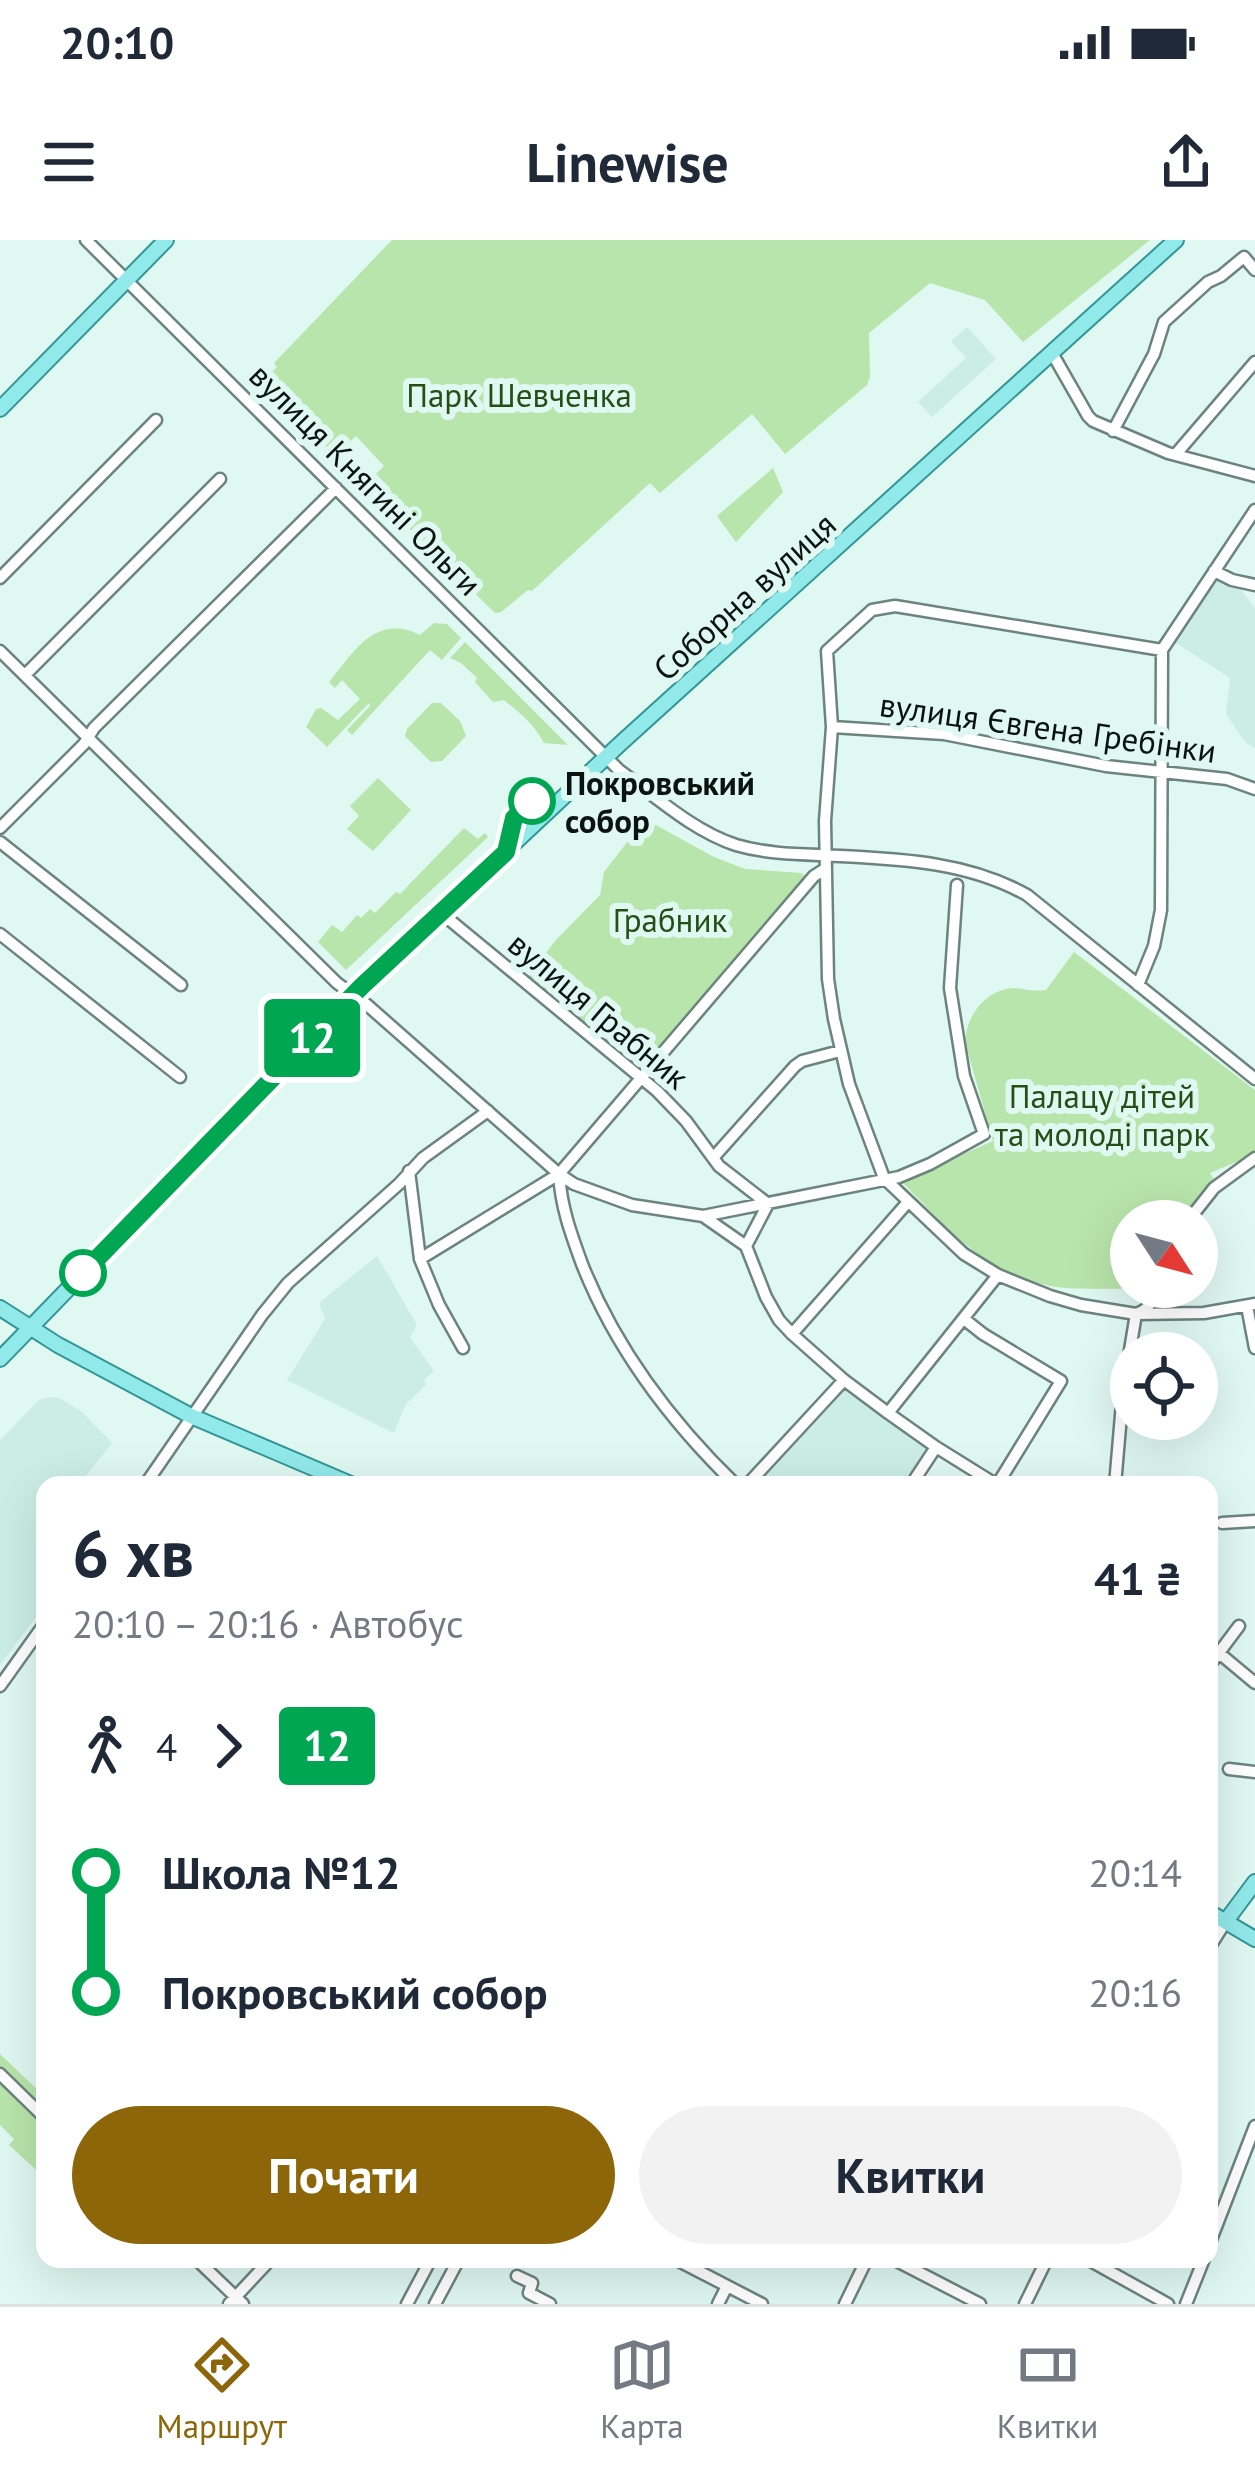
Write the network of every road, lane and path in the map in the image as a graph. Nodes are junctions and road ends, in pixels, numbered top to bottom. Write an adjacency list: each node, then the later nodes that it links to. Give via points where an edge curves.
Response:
1 (86, 240): 5 (street, вулиця Княгині Ольги)
2 (166, 240): 5 (main road)
3 (1176, 240): 6 (main road, Соборна вулиця)
4 (1255, 271): 10 (street, via 1244,257 1164,322)
5 (127, 280): 8 (main road); 14 (street, вулиця Княгині Ольги)
6 (1052, 353): 10 (street, via 1088,416); 24 (main road, Соборна вулиця)
7 (1255, 362): 11 (street)
8 (0, 410)
9 (156, 420): 17 (street)
10 (1113, 431): 11 (street)
11 (1176, 454): 12 (street)
12 (1255, 476)
13 (220, 479): 21 (street)
14 (336, 488): 23 (street); 24 (street, вулиця Княгині Ольги)
15 (1255, 510): 16 (street)
16 (1214, 571): 18 (street); 19 (street)
17 (0, 578)
18 (1255, 585)
19 (1162, 650): 22 (street, via 895,606 872,610 827,657); 25 (street)
20 (0, 651): 21 (street)
21 (25, 675): 23 (street)
22 (832, 727): 25 (street, вулиця Євгена Гребінки, via 944,734); 29 (street)
23 (88, 738): 27 (street); 35 (street)
24 (607, 757): 29 (street, вулиця Княгині Ольги, via 725,841); 31 (main road, Соборна вулиця)
25 (1160, 771): 26 (street, вулиця Євгена Гребінки); 34 (street, via 1161,910)
26 (1255, 789)
27 (0, 828)
28 (0, 842): 33 (street)
29 (826, 863): 34 (street, вулиця Княгині Ольги, via 942,865 1001,881); 36 (street, via 828,980); 38 (street)
30 (957, 885): 45 (street, via 950,988 964,1076 984,1134)
31 (440, 912): 35 (main road, Соборна вулиця); 38 (street, вулиця Грабник)
32 (0, 934): 37 (street)
33 (181, 986)
34 (1138, 986): 39 (street, вулиця Княгині Ольги)
35 (353, 995): 40 (street); 58 (main road, Соборна вулиця)
36 (841, 1051): 41 (street, via 795,1066); 45 (street)
37 (180, 1076)
38 (641, 1078): 41 (street, вулиця Грабник); 44 (street)
39 (1255, 1079)
40 (488, 1112): 43 (street); 44 (street)
41 (713, 1158): 48 (street, вулиця Грабник)
42 (1255, 1158): 46 (street)
43 (409, 1171): 51 (street); 65 (street, via 288,1283)
44 (559, 1174): 49 (street, via 632,1205); 51 (street); 69 (street, via 570,1233 611,1328 663,1406)
45 (884, 1178): 47 (street); 48 (street)
46 (1205, 1200)
47 (908, 1202): 52 (street); 59 (street)
48 (768, 1204): 49 (street); 50 (street)
49 (703, 1216): 50 (street)
50 (746, 1246): 59 (street)
51 (420, 1259): 60 (street)
52 (998, 1275): 56 (street, via 1081,1305); 57 (street)
53 (1251, 1305): 56 (street); 61 (street)
54 (0, 1308): 58 (main road)
55 (1148, 1308): 56 (street)
56 (1136, 1314): 74 (street)
57 (964, 1319): 64 (street); 73 (street, via 1061,1381)
58 (31, 1327): 62 (main road, Соборна вулиця); 65 (main road)
59 (791, 1334): 63 (street)
60 (463, 1348)
61 (1255, 1348)
62 (0, 1359)
63 (844, 1380): 64 (street); 70 (street)
64 (888, 1413): 66 (street)
65 (191, 1416): 67 (street); 68 (main road)
66 (936, 1448): 71 (street); 72 (street)
67 (151, 1476)
68 (331, 1476)
69 (727, 1476)
70 (755, 1476)
71 (917, 1476)
72 (980, 1476)
73 (996, 1476)
74 (1116, 1476)
75 (1255, 1521): 76 (street)
76 (1222, 1523)
77 (1239, 1626): 79 (street)
78 (36, 1636): 82 (street)
79 (1220, 1653): 80 (street); 81 (street)
80 (1218, 1655)
81 (1255, 1683)
82 (0, 1686)
83 (1229, 1769): 84 (street)
84 (1255, 1772)
85 (1255, 1882): 87 (main road)
86 (1218, 1917): 87 (main road)
87 (1226, 1921): 88 (street); 89 (main road)
88 (1218, 1934)
89 (1255, 1939)
90 (0, 2074): 91 (street)
91 (36, 2108)
92 (1255, 2126): 93 (street)
93 (1218, 2222)
94 (204, 2268): 107 (street)
95 (264, 2268): 107 (street)
96 (426, 2268): 108 (street)
97 (454, 2268): 109 (street)
98 (692, 2268): 105 (street)
99 (863, 2268): 113 (street)
100 (910, 2268): 114 (street)
101 (1043, 2268): 115 (street)
102 (1103, 2268): 116 (street)
103 (1200, 2268): 117 (street)
104 (517, 2276): 106 (street, via 532,2283)
105 (727, 2286): 111 (street); 112 (street)
106 (526, 2299): 110 (street)
107 (236, 2302)
108 (407, 2304)
109 (435, 2304)
110 (550, 2304)
111 (718, 2304)
112 (762, 2304)
113 (845, 2304)
114 (980, 2304)
115 (1024, 2304)
116 (1168, 2304)
117 (1186, 2304)

